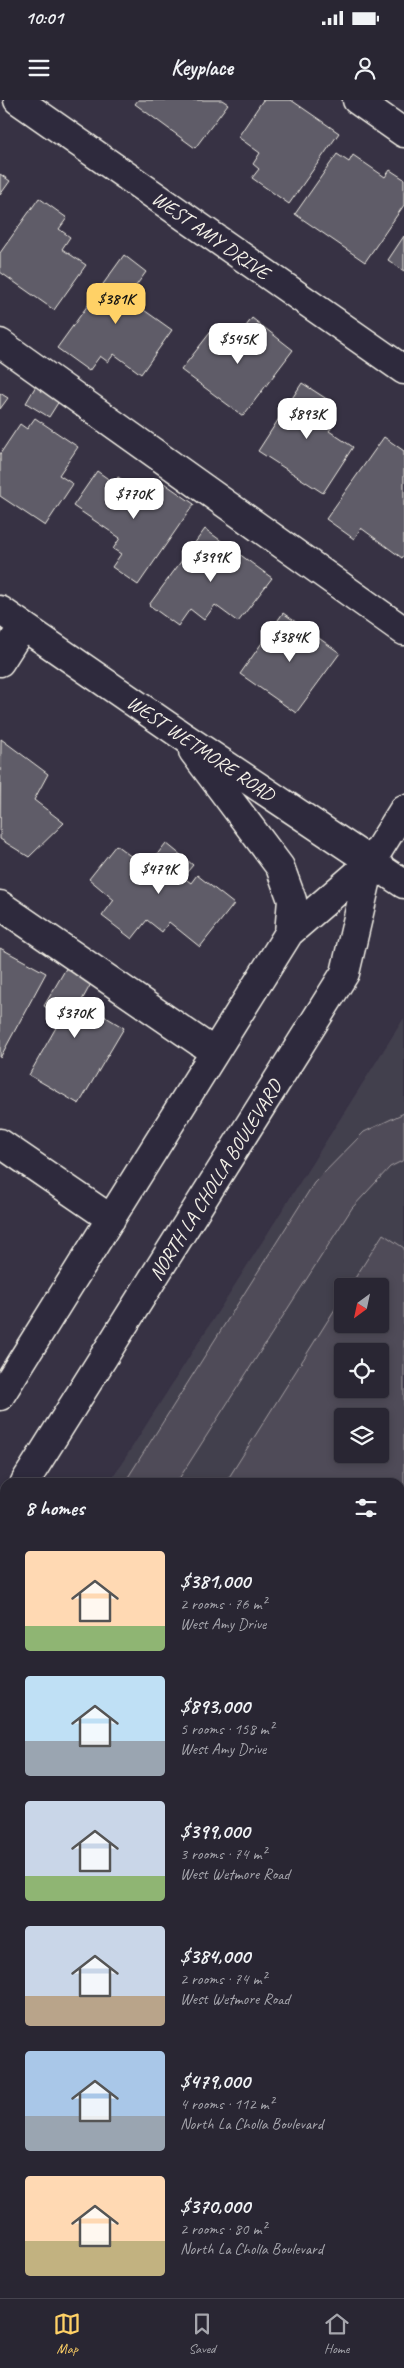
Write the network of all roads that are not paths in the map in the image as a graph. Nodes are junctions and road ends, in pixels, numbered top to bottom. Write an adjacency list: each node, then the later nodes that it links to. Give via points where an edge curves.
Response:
1 (18, 100): 5 (street, WEST AMY DRIVE)
2 (357, 100): 3 (street)
3 (404, 133)
4 (0, 343): 8 (street)
5 (404, 370)
6 (0, 610): 7 (street, WEST WETMORE ROAD)
7 (23, 626): 9 (street); 10 (street, WEST WETMORE ROAD)
8 (404, 631)
9 (0, 662)
10 (181, 735): 12 (street, WEST WETMORE ROAD); 15 (street, via 280,867 292,900)
11 (404, 809): 12 (street, NORTH LA CHOLLA BOULEVARD)
12 (371, 862): 13 (street, WEST WETMORE ROAD); 15 (street, NORTH LA CHOLLA BOULEVARD); 20 (street, NORTH LA CHOLLA BOULEVARD, via 345,973)
13 (404, 884)
14 (0, 905): 16 (street)
15 (289, 934): 16 (street, NORTH LA CHOLLA BOULEVARD)
16 (214, 1052): 18 (street, NORTH LA CHOLLA BOULEVARD)
17 (0, 1143): 18 (street)
18 (111, 1219): 19 (street, NORTH LA CHOLLA BOULEVARD)
19 (0, 1396)
20 (28, 1478)

